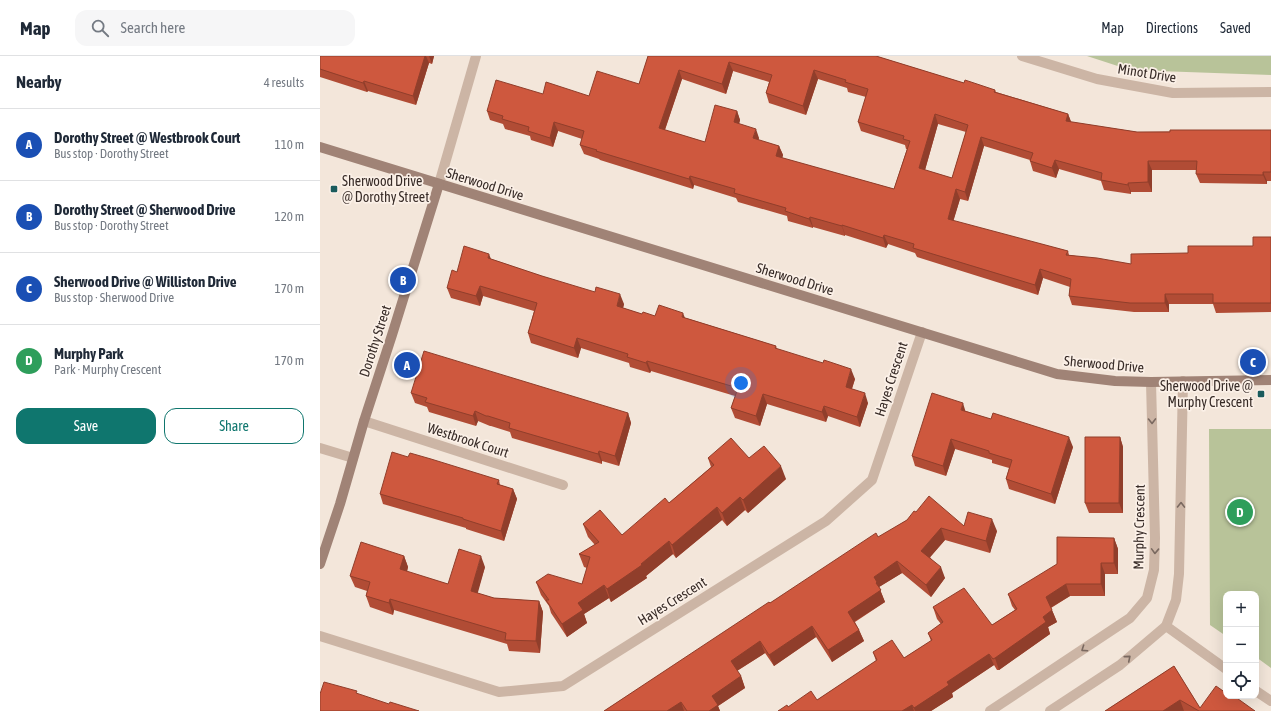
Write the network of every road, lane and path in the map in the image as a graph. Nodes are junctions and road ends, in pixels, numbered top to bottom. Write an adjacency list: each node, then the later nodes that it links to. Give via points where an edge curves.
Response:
1 (476, 56): 5 (street, Dorothy Street)
2 (1022, 56): 3 (street, Minot Drive, via 1097,80 1173,93)
3 (1271, 92)
4 (320, 148): 5 (street, Sherwood Drive)
5 (439, 184): 6 (street, Sherwood Drive); 10 (street, Dorothy Street)
6 (922, 332): 9 (street, Sherwood Drive, via 1057,374 1115,381); 16 (street, Hayes Crescent, via 872,480 826,521 563,686 499,692)
7 (1271, 380): 8 (street, Sherwood Drive)
8 (1183, 381): 9 (street, Sherwood Drive); 15 (street, one-way to 8, via 1176,600 1179,574)
9 (1151, 382): 20 (street, Murphy Crescent, one-way to 20, via 1155,538 1154,570 1147,598 1130,618)
10 (364, 421): 12 (street, Dorothy Street); 13 (street, Westbrook Court)
11 (320, 448): 12 (street)
12 (353, 458): 14 (street, Dorothy Street)
13 (564, 485)
14 (320, 564)
15 (1166, 626): 17 (street); 21 (street, one-way to 15, via 1120,665)
16 (320, 636)
17 (1223, 667)
18 (1259, 693): 19 (street)
19 (1271, 701)
20 (990, 711)
21 (1050, 711)

